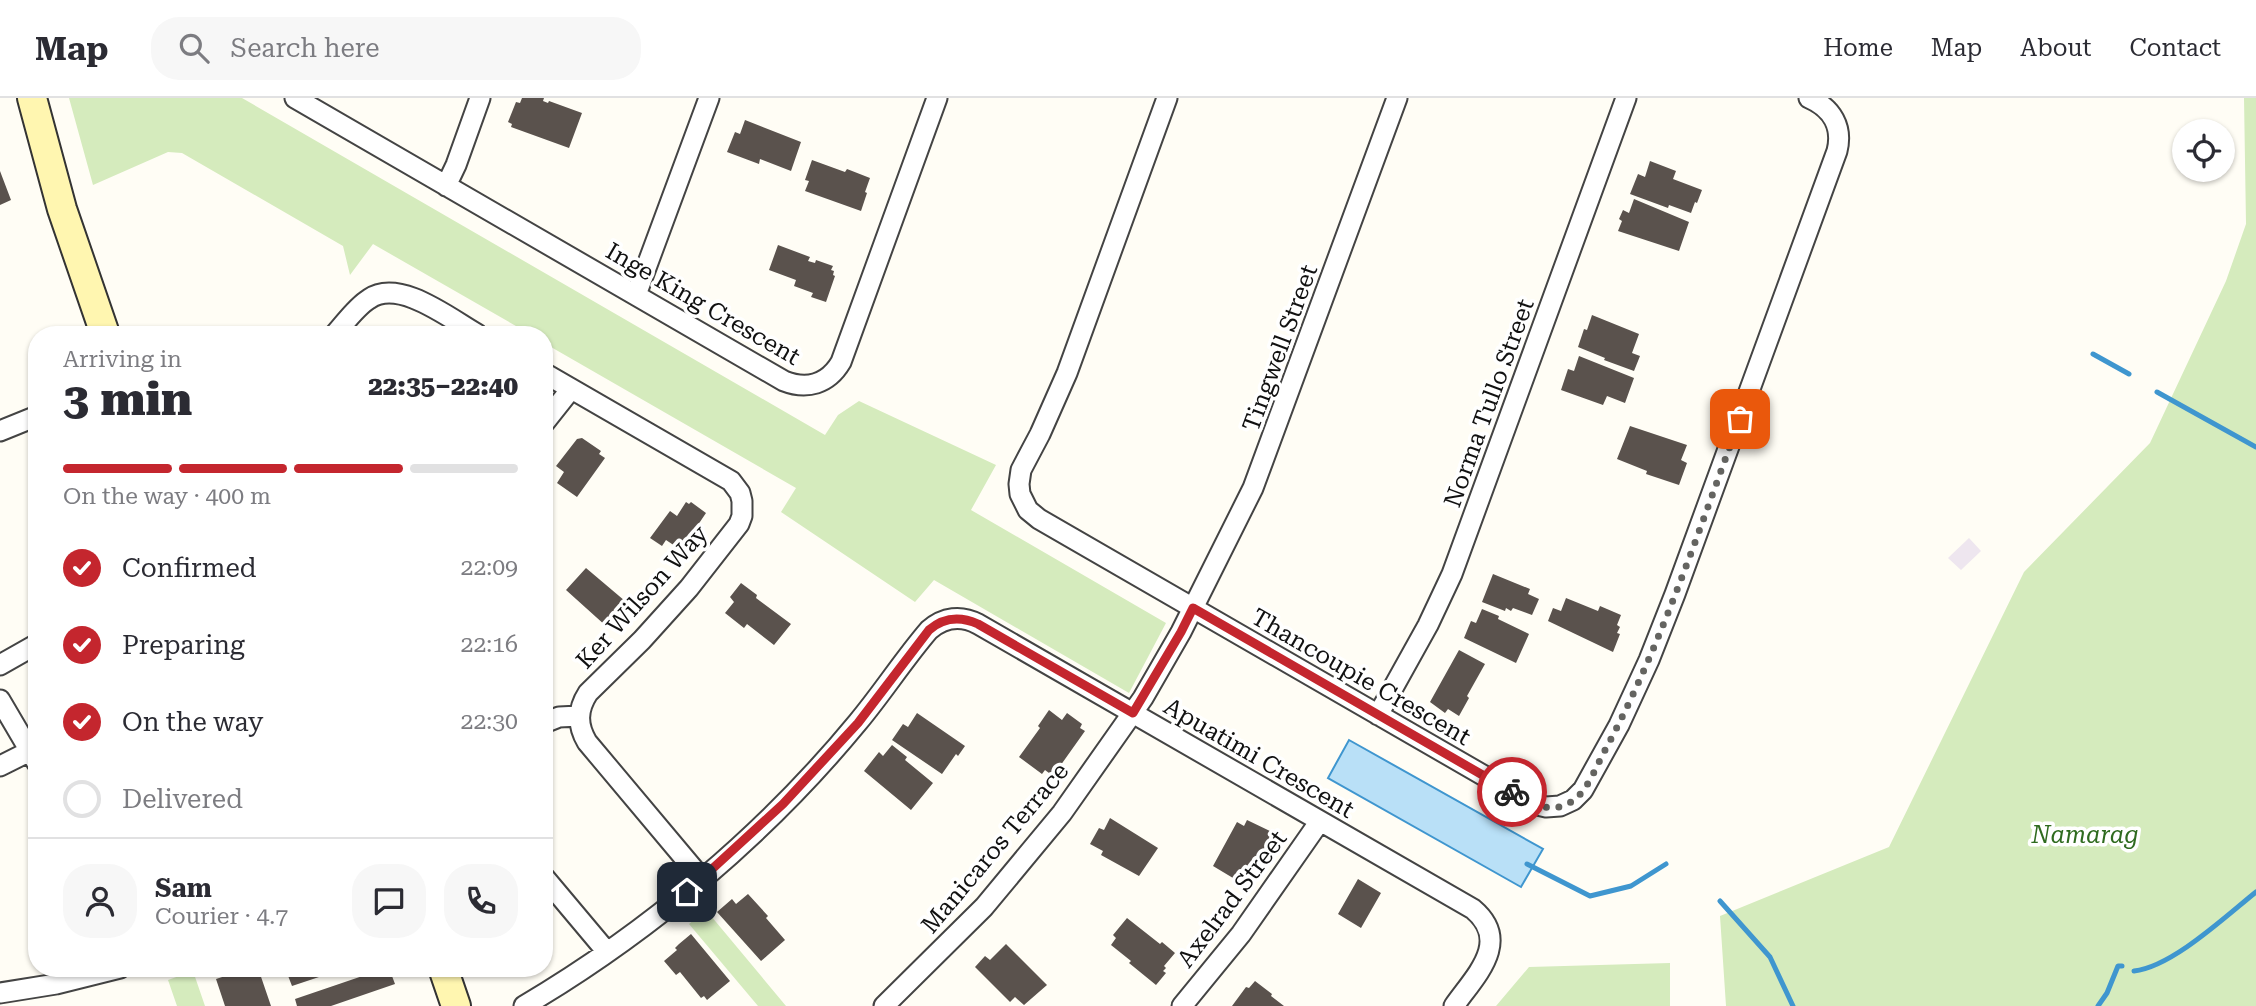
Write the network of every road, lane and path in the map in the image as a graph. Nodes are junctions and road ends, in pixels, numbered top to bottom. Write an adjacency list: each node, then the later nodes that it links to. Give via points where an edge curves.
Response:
1 (32, 98): 12 (street, via 62,209)
2 (295, 98): 10 (street, Inge King Crescent)
3 (480, 98): 10 (street)
4 (709, 98): 11 (street)
5 (937, 98): 11 (street, Inge King Crescent, via 841,362 825,380 804,386 787,382)
6 (1167, 98): 20 (street, Thancoupie Crescent, via 1067,373 1021,470 1019,487 1026,507 1036,517)
7 (1396, 98): 20 (street, Tingwell Street, via 1254,488)
8 (1626, 98): 25 (street, Norma Tullo Street, via 1452,574)
9 (1809, 98): 25 (street, Thancoupie Crescent, via 1833,117 1839,134 1836,151 1662,628 1619,725 1583,790 1564,805 1539,806)
10 (446, 186): 11 (street, Inge King Crescent)
11 (636, 295)
12 (102, 326)
13 (343, 326): 14 (street, via 368,299 392,292 409,295)
14 (463, 326)
15 (553, 378): 16 (street, Ker Wilson Way)
16 (571, 388): 17 (street); 26 (street, Ker Wilson Way, via 731,481 743,508 739,524 689,588 588,693)
17 (553, 411)
18 (28, 418): 19 (street)
19 (2, 424)
20 (1193, 608): 24 (street, Tingwell Street); 25 (street, Thancoupie Crescent)
21 (28, 649): 22 (street)
22 (0, 665)
23 (0, 700): 28 (street)
24 (1133, 713): 31 (street, Apuatimi Crescent); 32 (street, Apuatimi Crescent, via 978,624 962,618 947,620 927,633 858,723 783,804); 40 (street, Manicaros Terrace, via 1062,813 984,906)
25 (1378, 715)
26 (579, 716): 27 (street); 32 (street, via 587,742)
27 (553, 719)
28 (28, 748)
29 (28, 758): 30 (street)
30 (0, 766)
31 (1320, 821): 41 (street, Axelrad Street, via 1241,934); 42 (street, Apuatimi Crescent, via 1483,919 1490,939 1487,959)
32 (702, 879): 34 (street, Apuatimi Crescent)
33 (553, 888): 34 (street)
34 (607, 952): 39 (street, Apuatimi Crescent)
35 (84, 977): 37 (street)
36 (446, 977): 38 (street)
37 (0, 993)
38 (456, 1006)
39 (524, 1006)
40 (884, 1006)
41 (1182, 1006)
42 (1454, 1006)

